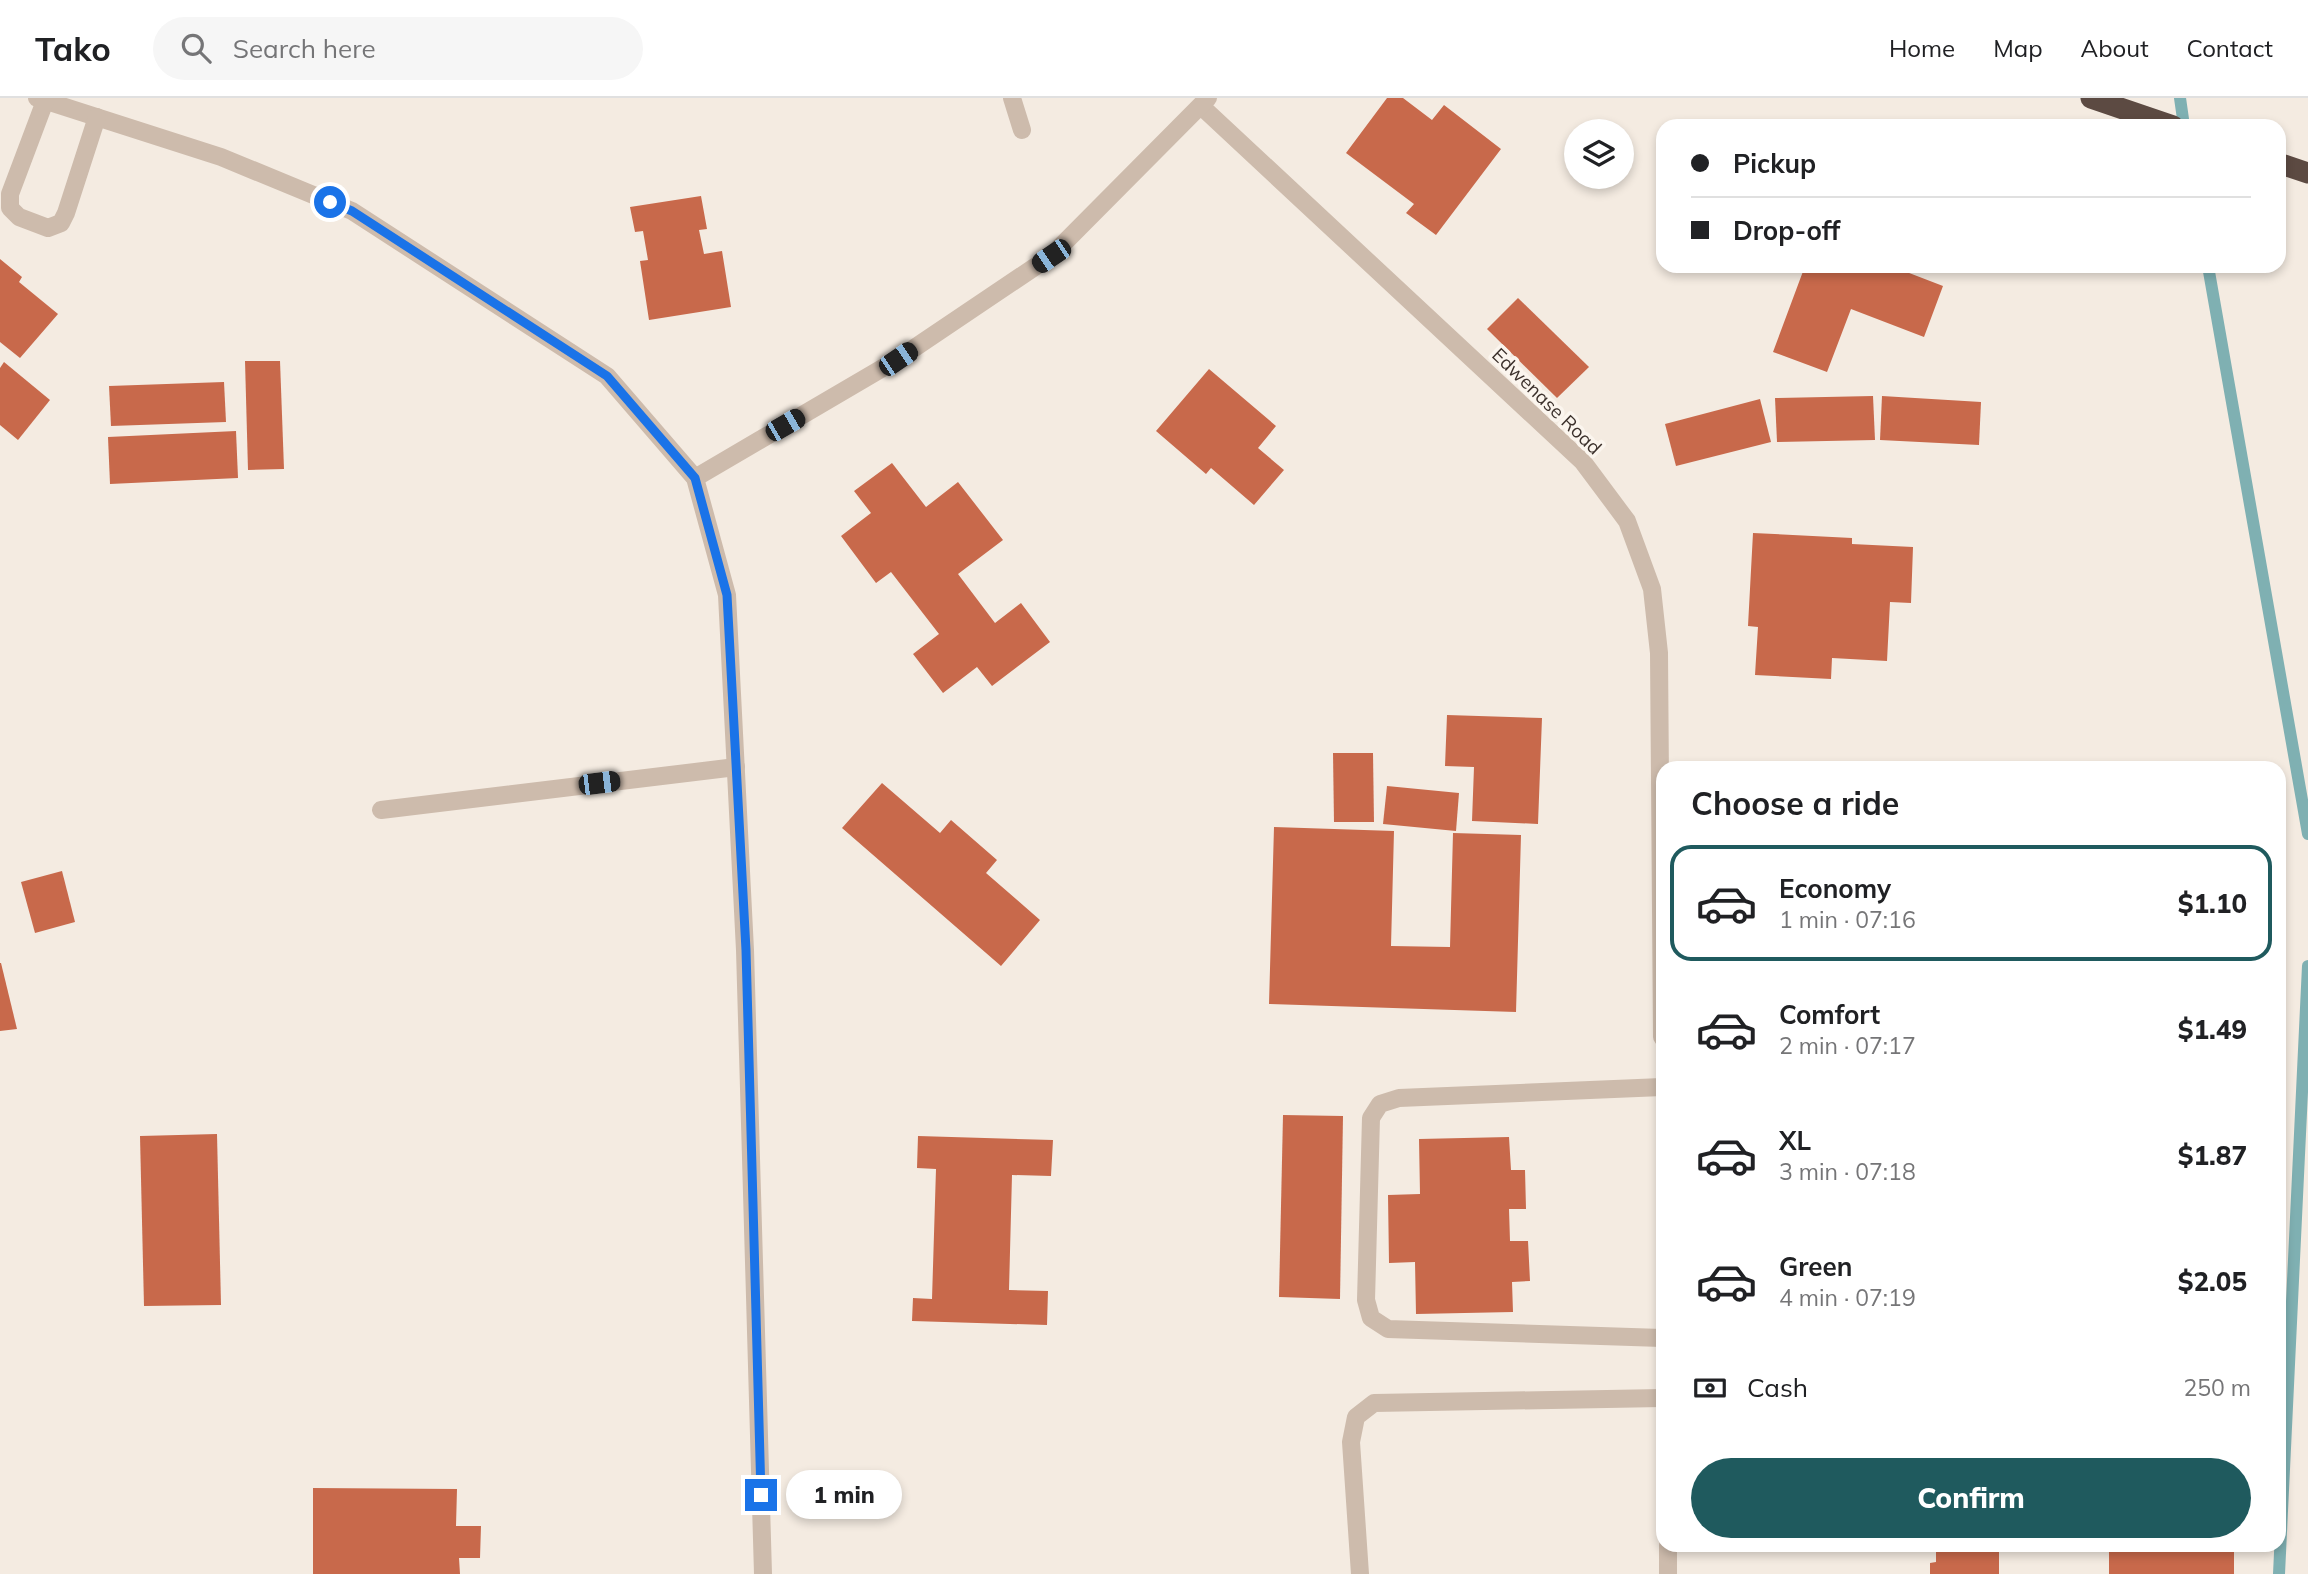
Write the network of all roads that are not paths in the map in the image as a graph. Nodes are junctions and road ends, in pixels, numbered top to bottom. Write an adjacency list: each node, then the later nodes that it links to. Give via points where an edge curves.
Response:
1 (1012, 98): 7 (street)
2 (2091, 98): 6 (highway)
3 (41, 99): 5 (street); 5 (street, via 10,194 10,208 19,217 48,228 61,223 66,214)
4 (1205, 103): 10 (street, via 1051,256 898,359); 11 (street, Edwenase Road, via 1583,462 1628,522 1652,589 1659,653)
5 (97, 117): 10 (street, via 221,157 352,211 607,376)
6 (2151, 119)
7 (1022, 130)
8 (2286, 166): 9 (highway)
9 (2308, 173)
10 (695, 478): 12 (street, via 727,595)
11 (1660, 761)
12 (736, 766): 13 (street); 18 (street, via 746,950)
13 (381, 810)
14 (1656, 1087): 15 (street, via 1399,1098 1380,1104 1371,1118 1366,1300 1371,1318 1388,1329)
15 (1656, 1338)
16 (1656, 1398): 19 (street, via 1374,1403 1356,1417 1351,1442)
17 (1668, 1552): 20 (street)
18 (763, 1574)
19 (1360, 1574)
20 (1668, 1574)

